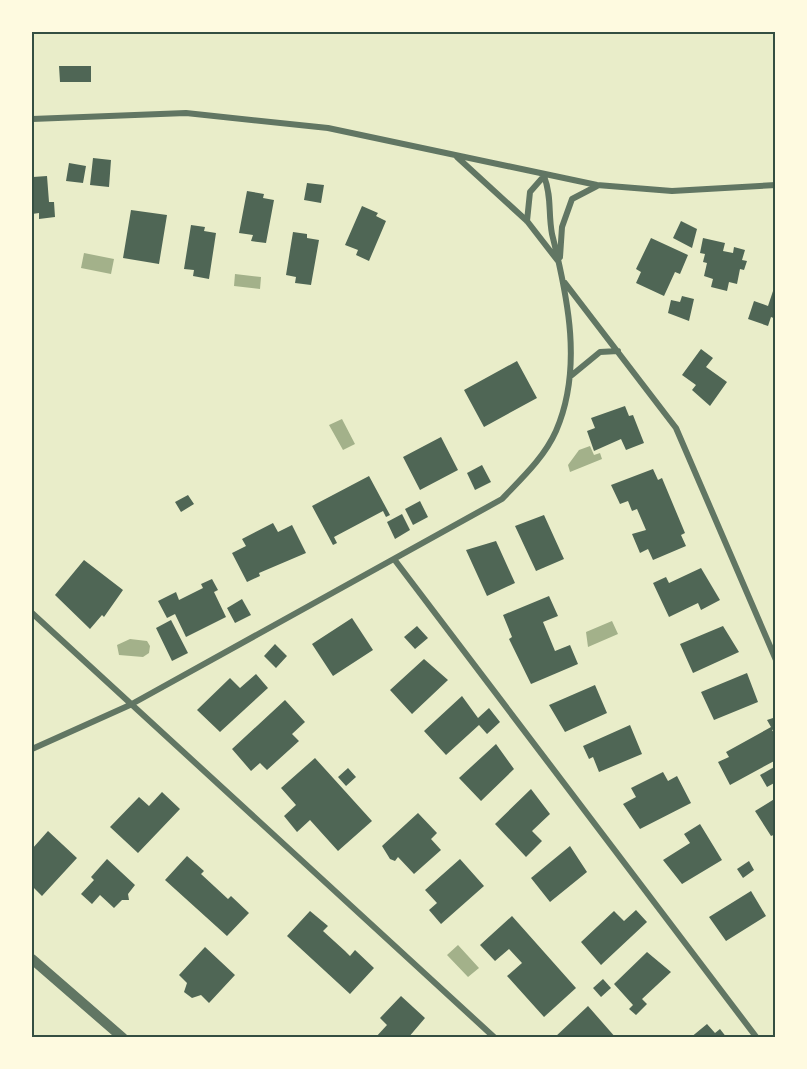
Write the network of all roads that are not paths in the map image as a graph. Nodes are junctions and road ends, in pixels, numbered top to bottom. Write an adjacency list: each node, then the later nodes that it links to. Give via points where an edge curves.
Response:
1 (32, 118): 2 (street, via 186,113 328,128)
2 (456, 156): 3 (street); 6 (street)
3 (544, 176): 5 (street); 6 (street, via 531,192); 7 (street, via 550,194 549,221)
4 (776, 185): 5 (street, via 672,191)
5 (597, 186): 7 (street, via 572,199 562,227)
6 (527, 221): 7 (street)
7 (560, 264): 8 (street)
8 (565, 282): 9 (street); 10 (street)
9 (618, 351): 10 (street, via 600,352); 13 (street, via 676,429)
10 (572, 375): 11 (street, via 555,433 530,470 501,499)
11 (394, 559): 14 (street); 19 (street)
12 (32, 613): 14 (street)
13 (776, 660)
14 (130, 705): 15 (street); 18 (street)
15 (32, 749)
16 (32, 959): 17 (street)
17 (123, 1038)
18 (495, 1038)
19 (757, 1038)

